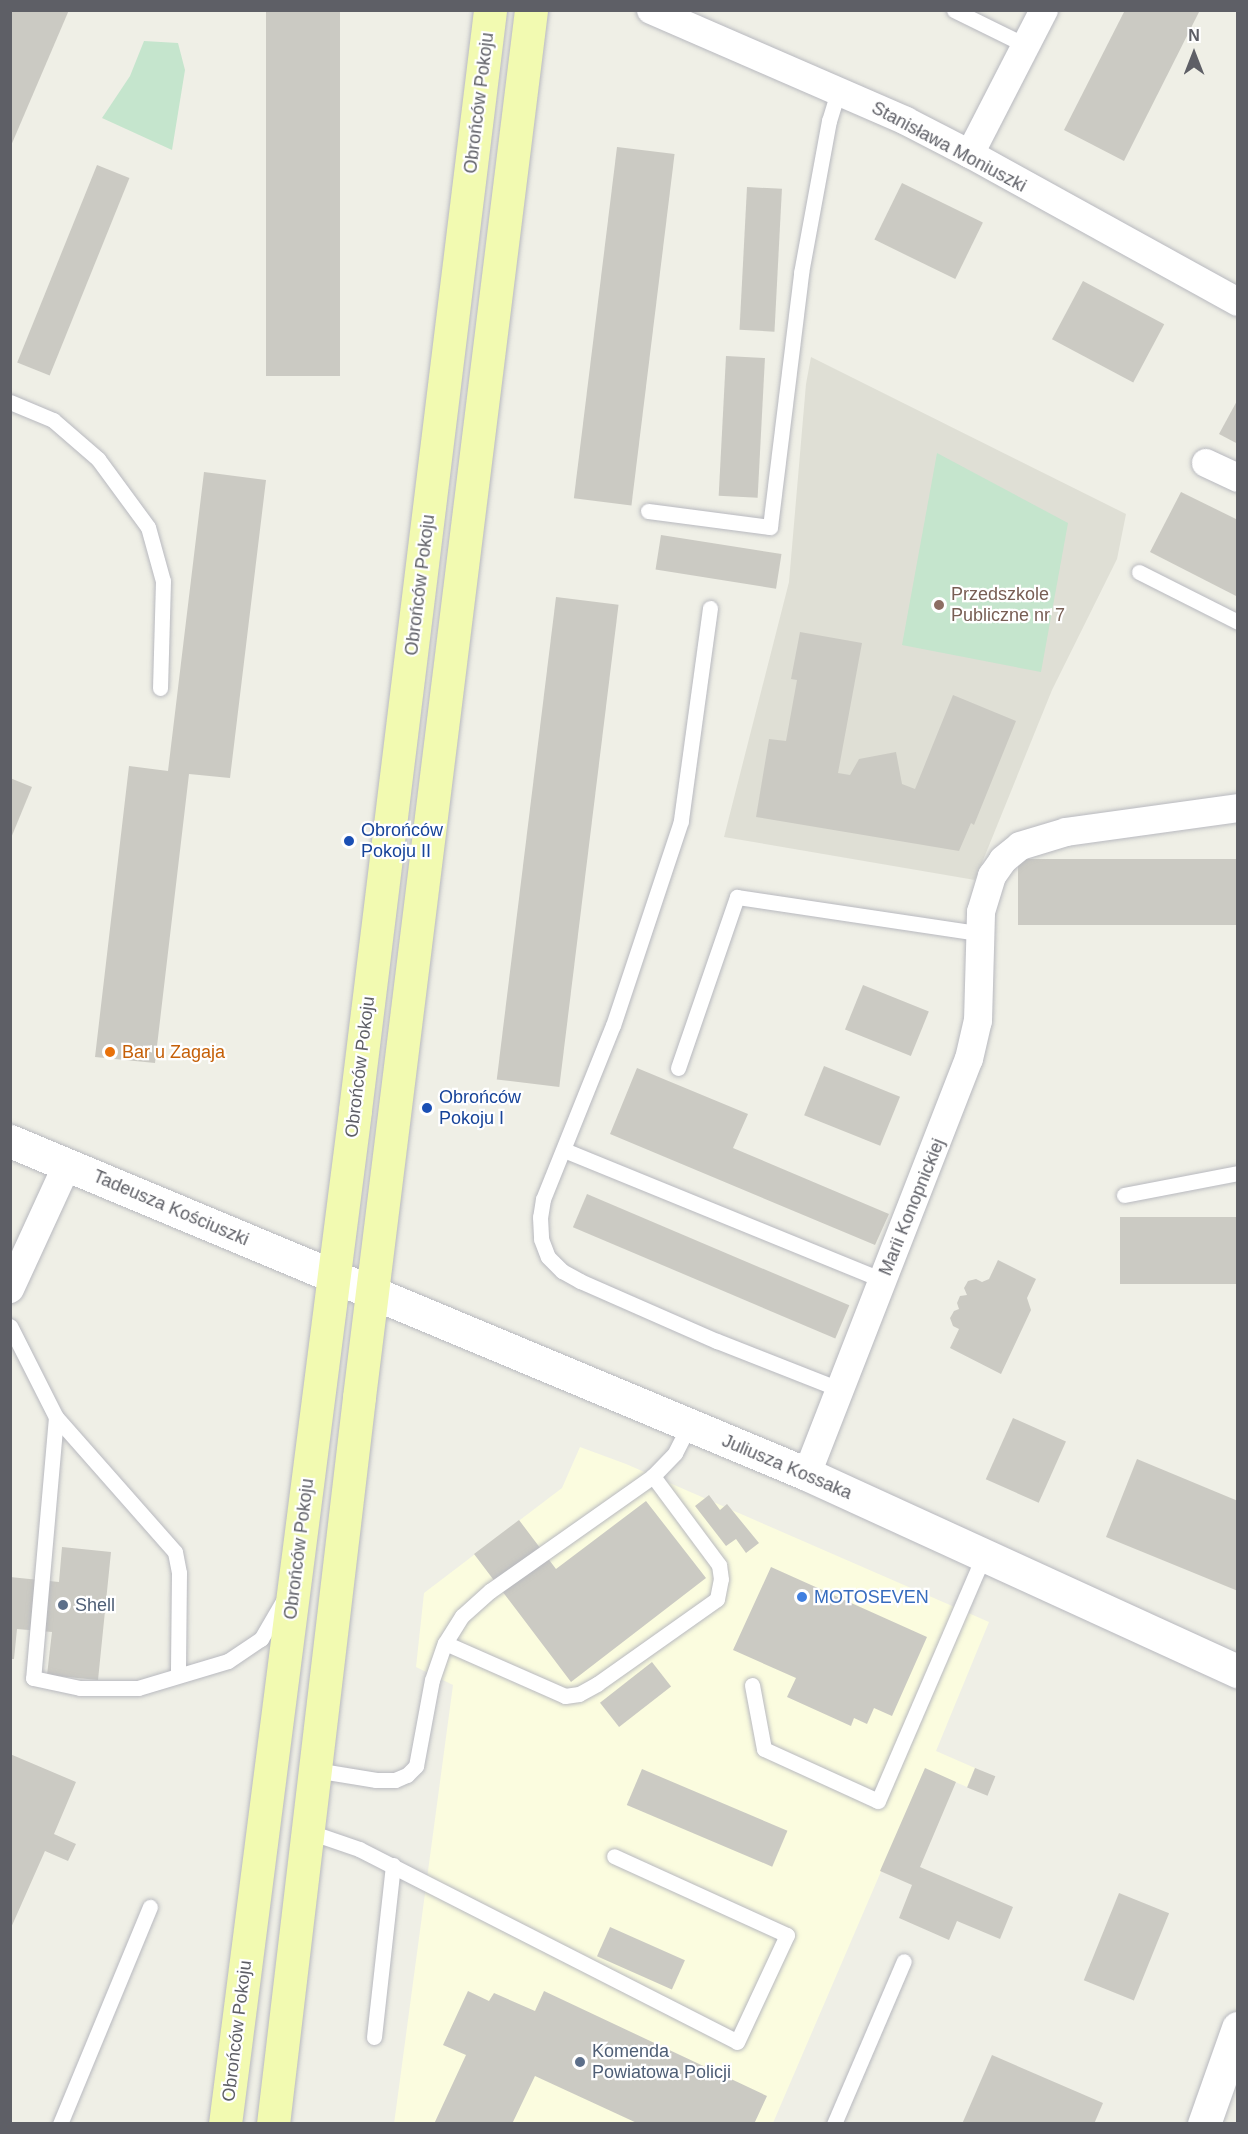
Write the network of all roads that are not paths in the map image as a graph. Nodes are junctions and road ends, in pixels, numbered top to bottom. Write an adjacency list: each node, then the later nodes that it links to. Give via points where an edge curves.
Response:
1 (490, 10): 26 (main road, Obrońców Pokoju)
2 (531, 10): 29 (main road)
3 (651, 10): 7 (street, Stanisława Moniuszki)
4 (954, 10): 6 (lane)
5 (1044, 10): 6 (street)
6 (1025, 45): 8 (street)
7 (838, 91): 8 (street, Stanisława Moniuszki); 13 (lane, via 801,273 770,527)
8 (970, 154): 9 (street, Stanisława Moniuszki)
9 (1238, 302)
10 (10, 402): 17 (lane, via 52,420 83,445 98,459 148,527 163,581)
11 (1206, 463): 12 (street)
12 (1238, 478)
13 (648, 511)
14 (1139, 572): 16 (lane)
15 (710, 608): 22 (lane, via 681,821 613,1025)
16 (1238, 622)
17 (160, 688)
18 (1238, 808): 19 (street, Marii Konopnickiej, via 1066,832 1020,846 992,876)
19 (979, 933): 20 (lane, via 737,897); 27 (street, Marii Konopnickiej, via 978,1021 969,1059)
20 (678, 1068)
21 (10, 1141): 23 (street, Tadeusza Kościuszki)
22 (564, 1149): 27 (lane); 31 (lane, via 540,1216 541,1239 548,1257 562,1271 717,1341)
23 (67, 1165): 26 (street, Tadeusza Kościuszki); 28 (street)
24 (1238, 1173): 25 (lane)
25 (1124, 1195)
26 (332, 1274): 29 (street, Juliusza Kossaka); 37 (main road, Obrońców Pokoju)
27 (883, 1280): 31 (street, Marii Konopnickiej)
28 (10, 1289)
29 (372, 1292): 33 (street, Juliusza Kossaka); 42 (main road)
30 (10, 1326): 32 (lane)
31 (839, 1389): 34 (street, Marii Konopnickiej)
32 (56, 1417): 40 (lane, via 175,1552 179,1573); 40 (lane, via 33,1678 81,1688 138,1688)
33 (689, 1426): 34 (street, Juliusza Kossaka); 35 (lane, via 675,1453)
34 (807, 1474): 36 (street, Juliusza Kossaka)
35 (653, 1476): 38 (lane, via 490,1591 462,1616); 38 (lane, via 719,1565 717,1599 579,1694 565,1696)
36 (984, 1555): 39 (street, Juliusza Kossaka); 41 (lane, via 878,1801 764,1749)
37 (295, 1580): 40 (lane, via 261,1639 228,1661); 51 (main road, Obrońców Pokoju)
38 (445, 1643): 42 (lane, via 432,1680 412,1771 395,1780 376,1780)
39 (1238, 1671)
40 (178, 1675)
41 (752, 1685)
42 (315, 1770): 43 (main road)
43 (307, 1832): 45 (lane); 52 (main road)
44 (614, 1856): 45 (lane, via 787,1935 737,2042)
45 (393, 1865): 49 (lane)
46 (150, 1907): 50 (lane)
47 (904, 1961): 53 (lane)
48 (1238, 2028): 54 (street)
49 (374, 2037)
50 (60, 2124)
51 (225, 2124)
52 (273, 2124)
53 (834, 2124)
54 (1204, 2124)

